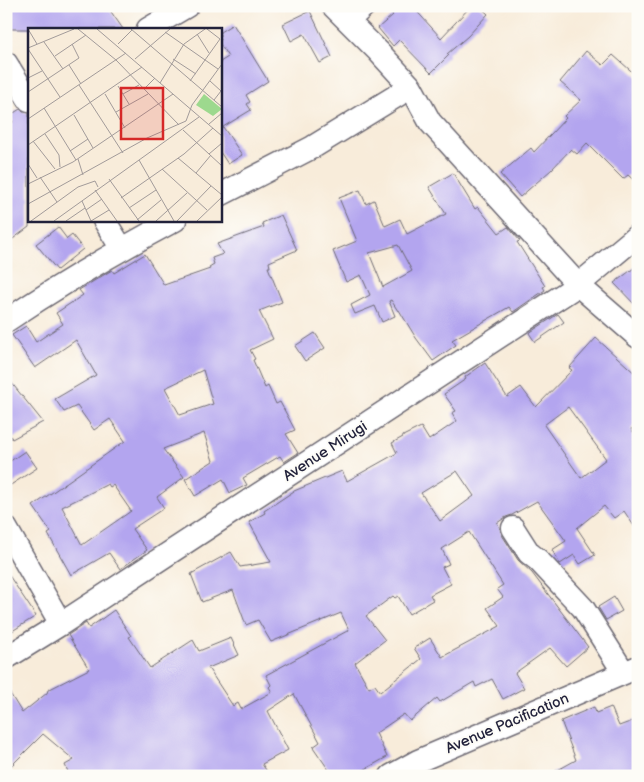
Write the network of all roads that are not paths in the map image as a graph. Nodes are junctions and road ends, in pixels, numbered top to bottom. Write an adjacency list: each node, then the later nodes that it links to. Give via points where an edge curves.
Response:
1 (187, 6): 3 (street)
2 (348, 11): 5 (street)
3 (150, 28)
4 (6, 63): 6 (street)
5 (412, 87): 7 (street, via 313,147); 12 (street, via 430,122)
6 (28, 98)
7 (221, 194)
8 (105, 221): 11 (street)
9 (173, 221): 11 (street)
10 (638, 234): 12 (street, Avenue Mirugi)
11 (122, 249): 13 (street)
12 (578, 286): 14 (street); 17 (street, Avenue Mirugi)
13 (6, 321)
14 (638, 337)
15 (6, 528): 17 (street)
16 (513, 528): 19 (street, via 529,553 583,608)
17 (60, 624): 18 (street, Avenue Mirugi)
18 (6, 658)
19 (631, 670): 20 (street, Avenue Pacification, via 418,761)
20 (391, 776)

